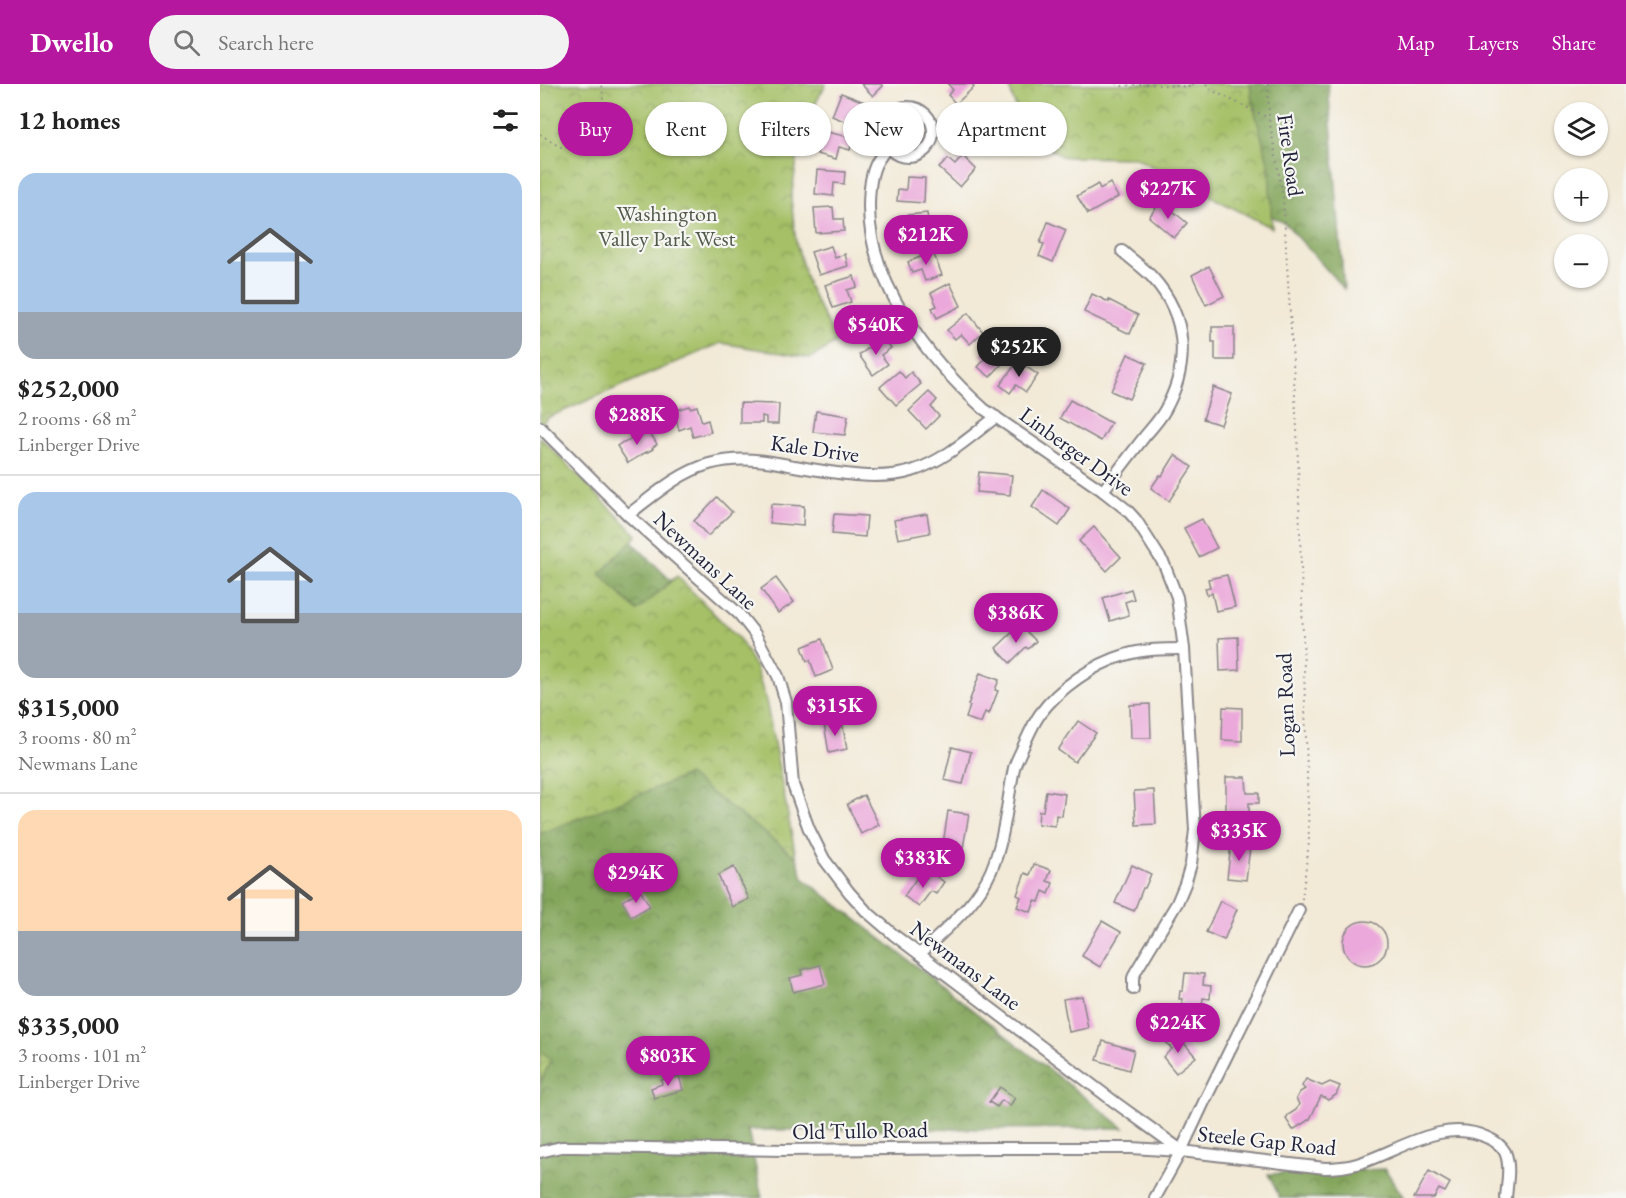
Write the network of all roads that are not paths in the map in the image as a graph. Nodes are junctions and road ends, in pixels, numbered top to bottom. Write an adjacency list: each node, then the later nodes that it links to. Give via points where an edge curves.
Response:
1 (887, 147): 1 (street, Linberger Drive, via 901,157 924,152 933,137 931,121 911,107 895,110 882,131)
2 (881, 156): 4 (street, Linberger Drive, via 871,179 869,219 883,277 928,350 968,394)
3 (1122, 251): 6 (street, via 1154,278 1179,320 1183,343 1175,388 1164,411)
4 (996, 417): 6 (street, Linberger Drive); 7 (street, Kale Drive, via 954,450 912,471 854,475 736,459 708,464 685,474)
5 (540, 428): 7 (street, Newmans Lane)
6 (1103, 491): 8 (street, Linberger Drive, via 1136,520 1164,564 1177,597)
7 (628, 515): 10 (street, Newmans Lane, via 739,614 755,634 778,676 786,702 793,784 824,859 866,911)
8 (1184, 649): 10 (street, via 1144,650 1102,664 1082,675 1040,714 1015,766 1005,826 992,869 972,902); 11 (street, Linberger Drive, via 1195,830 1191,864 1177,903 1136,971)
9 (1299, 910): 12 (street)
10 (920, 954): 12 (street, Newmans Lane)
11 (1133, 989)
12 (1181, 1151): 13 (street, Old Tullo Road, via 561,1147); 14 (street); 15 (street, Steele Gap Road, via 1344,1167 1441,1133 1480,1134 1496,1141 1505,1153)
13 (540, 1152)
14 (1155, 1198)
15 (1506, 1198)

